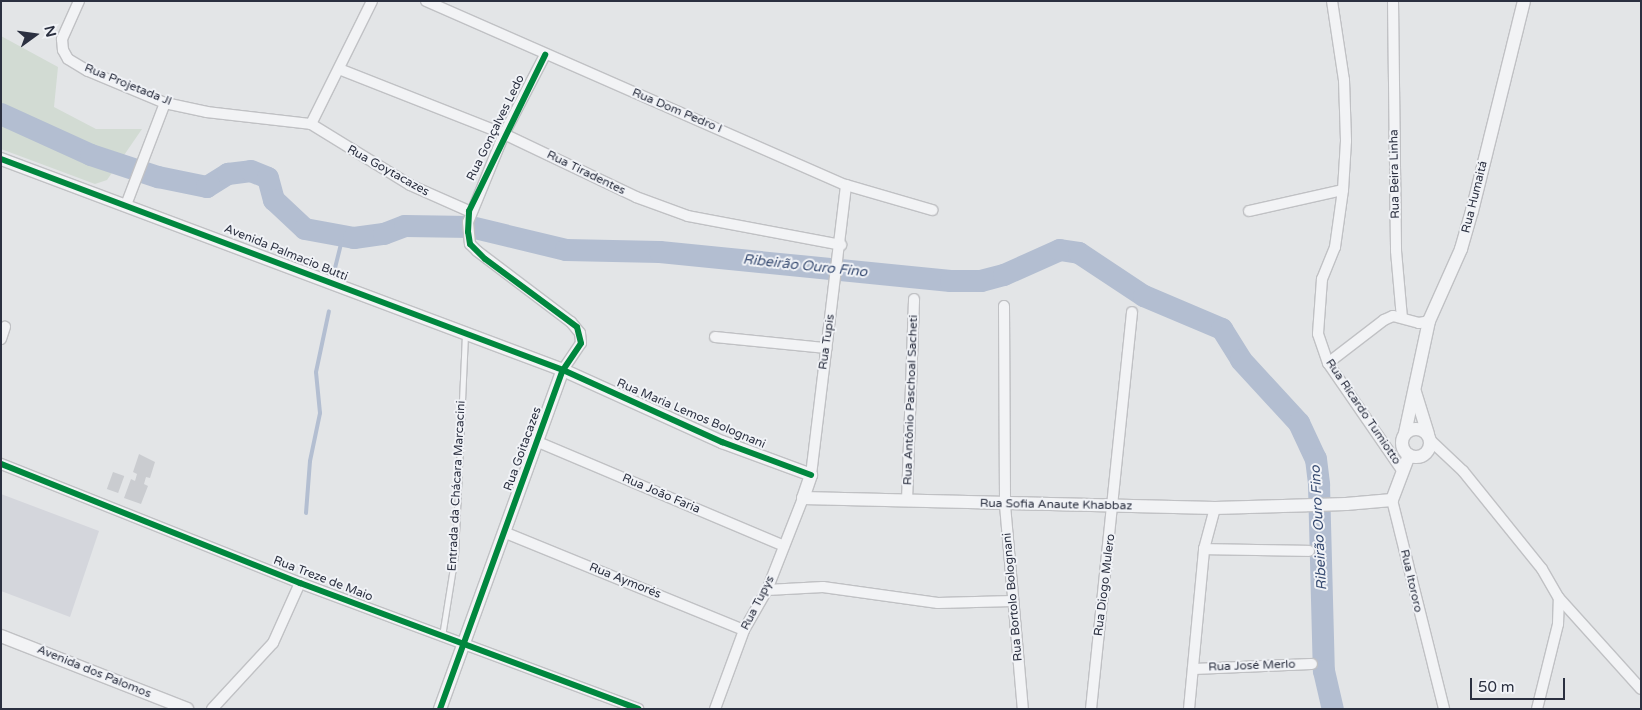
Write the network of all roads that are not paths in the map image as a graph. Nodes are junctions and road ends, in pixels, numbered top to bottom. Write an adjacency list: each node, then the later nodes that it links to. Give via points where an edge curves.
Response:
1 (79, 1): 9 (street, Rua Projetada JI, via 62,39 68,59)
2 (372, 1): 8 (street)
3 (426, 1): 7 (street, Rua Dom Pedro I)
4 (1332, 1): 14 (street, Rua Ricardo Tumiotto, via 1344,80)
5 (1393, 1): 23 (street, Rua Beira Linha, via 1396,251)
6 (1524, 1): 24 (street, Rua Humaitá, via 1461,249)
7 (545, 55): 11 (street, Rua Gonçalves Ledo); 13 (street, Rua Dom Pedro I)
8 (339, 69): 10 (street); 11 (street, Rua Tiradentes)
9 (165, 103): 10 (street, Rua Projetada JI, via 207,112); 15 (street)
10 (311, 124): 18 (street, Rua Goytacazes, via 410,186)
11 (504, 134): 18 (street, Rua Gonçalves Ledo); 19 (street, Rua Tiradentes, via 636,197 688,216)
12 (1, 158): 15 (street, Avenida Palmacio Butti)
13 (846, 185): 16 (street, Rua Dom Pedro I); 19 (street, Rua Tupis)
14 (1344, 190): 17 (street); 30 (street, Rua Ricardo Tumiotto, via 1335,247 1322,279 1318,307 1318,334)
15 (126, 205): 26 (street, Avenida Palmacio Butti)
16 (932, 210)
17 (1249, 210)
18 (468, 216): 31 (street, Rua Goitacazes, via 470,244 576,327 581,343)
19 (841, 245): 29 (street, Rua Tupis)
20 (914, 299): 42 (street, Rua Antônio Paschoal Sacheti)
21 (1004, 306): 43 (street, Rua Bortolo Bolognani)
22 (1132, 312): 44 (street, Rua Diogo Mulero)
23 (1402, 318): 24 (street, via 1419,323); 30 (street, via 1384,320)
24 (1430, 321): 32 (street, Rua Humaitá)
25 (5, 327): 28 (street)
26 (465, 336): 31 (street, Avenida Palmacio Butti); 56 (lane, Entrada da Chácara Marcacini, via 455,555)
27 (715, 337): 29 (street)
28 (1, 339)
29 (826, 348): 39 (street, Rua Tupis)
30 (1328, 363): 38 (street, Rua Ricardo Tumiotto)
31 (563, 370): 35 (street, Rua Goitacazes); 39 (street, Rua Maria Lemos Bolognani, via 722,442)
32 (1414, 390): 33 (street, Rua Humaitá); 34 (street)
33 (1405, 433): 34 (street, via 1417,428); 36 (street, Rua Humaitá, via 1402,445)
34 (1429, 437): 36 (street, via 1421,456); 52 (street, via 1463,471 1542,569)
35 (538, 442): 46 (street, Rua Goitacazes); 47 (street, Rua João Faria)
36 (1409, 455): 38 (street)
37 (1, 464): 50 (street, Rua Treze de Maio)
38 (1401, 469): 41 (street)
39 (812, 475): 40 (street, Rua Tupis)
40 (803, 498): 42 (street, Rua Sofia Anaute Khabbaz); 47 (street, Rua Tupys)
41 (1392, 500): 45 (street, Rua Sofia Anaute Khabbaz); 69 (street, Rua Itororo)
42 (907, 501): 43 (street, Rua Sofia Anaute Khabbaz)
43 (1005, 505): 44 (street, Rua Sofia Anaute Khabbaz); 53 (street, Rua Bortolo Bolognani)
44 (1114, 506): 45 (street, Rua Sofia Anaute Khabbaz); 67 (street, Rua Diogo Mulero)
45 (1215, 508): 48 (street)
46 (506, 533): 54 (street, Rua Aymorés); 57 (street, Rua Goitacazes)
47 (784, 546): 51 (street, Rua Tupys)
48 (1204, 549): 49 (street); 59 (street)
49 (1309, 551)
50 (300, 583): 56 (street, Rua Treze de Maio); 62 (street, via 273,643)
51 (768, 590): 53 (street, via 823,587 938,603); 54 (street, Rua Tupys)
52 (1559, 598): 60 (street); 70 (street, via 1558,624)
53 (1013, 600): 66 (street, Rua Bortolo Bolognani)
54 (744, 630): 65 (street, Rua Tupys)
55 (1, 636): 61 (street, Avenida dos Palomos)
56 (442, 636): 57 (street, Rua Treze de Maio)
57 (465, 644): 63 (street, Rua Goitacazes); 64 (street, Rua Treze de Maio)
58 (1312, 664): 59 (street, Rua José Merlo)
59 (1193, 669): 68 (street)
60 (1641, 690)
61 (187, 709)
62 (212, 709)
63 (440, 709)
64 (638, 709)
65 (715, 709)
66 (1023, 709)
67 (1091, 709)
68 (1188, 709)
69 (1444, 709)
70 (1537, 709)

